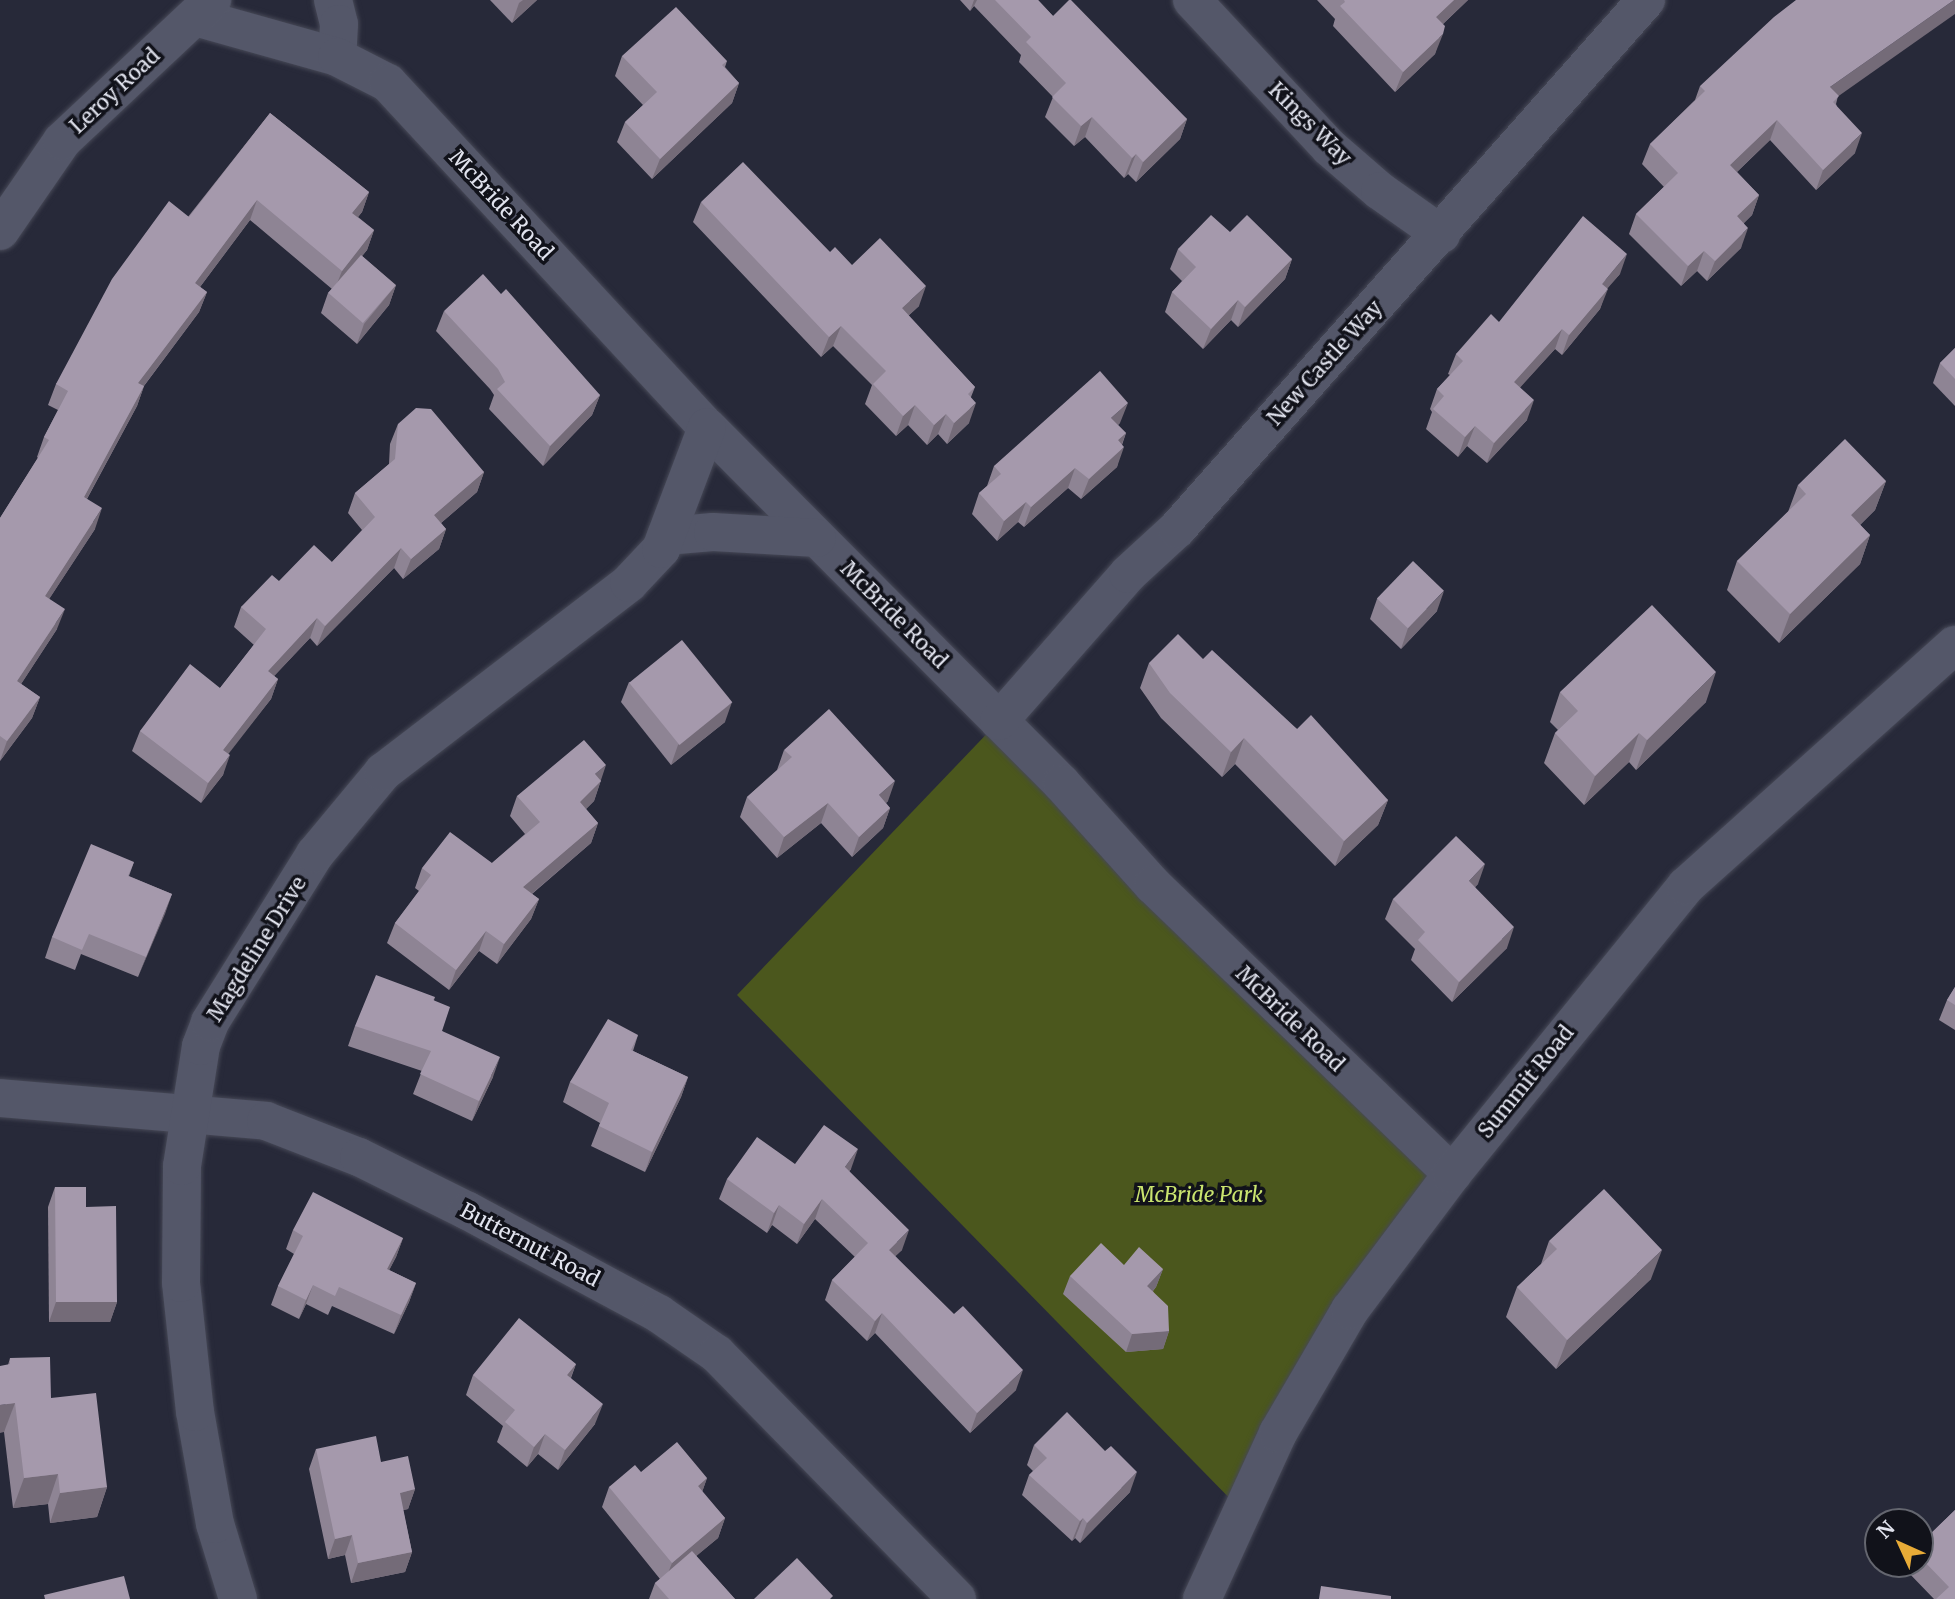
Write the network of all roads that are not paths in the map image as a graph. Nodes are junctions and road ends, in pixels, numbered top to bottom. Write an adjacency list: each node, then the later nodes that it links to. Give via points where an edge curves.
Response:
1 (333, 0): 5 (street, via 339,24)
2 (1192, 0): 8 (street, Kings Way, via 1329,147)
3 (1646, 0): 8 (street, New Castle Way)
4 (203, 8): 5 (street, McBride Road); 6 (street, Leroy Road)
5 (337, 57): 9 (street, McBride Road, via 388,83)
6 (13, 192): 7 (street, Leroy Road)
7 (0, 231)
8 (1441, 234): 13 (street, New Castle Way)
9 (707, 427): 10 (street, Magdeline Drive); 11 (street, McBride Road)
10 (666, 536): 11 (street, via 713,532); 15 (street, Magdeline Drive, via 661,549 629,583 383,772 315,854 210,1023 201,1046)
11 (817, 538): 13 (street, McBride Road)
12 (1955, 645): 16 (street, Summit Road, via 1686,886)
13 (999, 720): 16 (street, McBride Road, via 1153,885)
14 (0, 1098): 15 (street, Butternut Road)
15 (191, 1113): 17 (street, Magdeline Drive, via 182,1166 181,1283 206,1474); 18 (street, Butternut Road, via 266,1121 359,1157 659,1314 717,1354)
16 (1452, 1174): 19 (street, Summit Road, via 1350,1310 1278,1433)
17 (238, 1599)
18 (957, 1599)
19 (1202, 1599)

